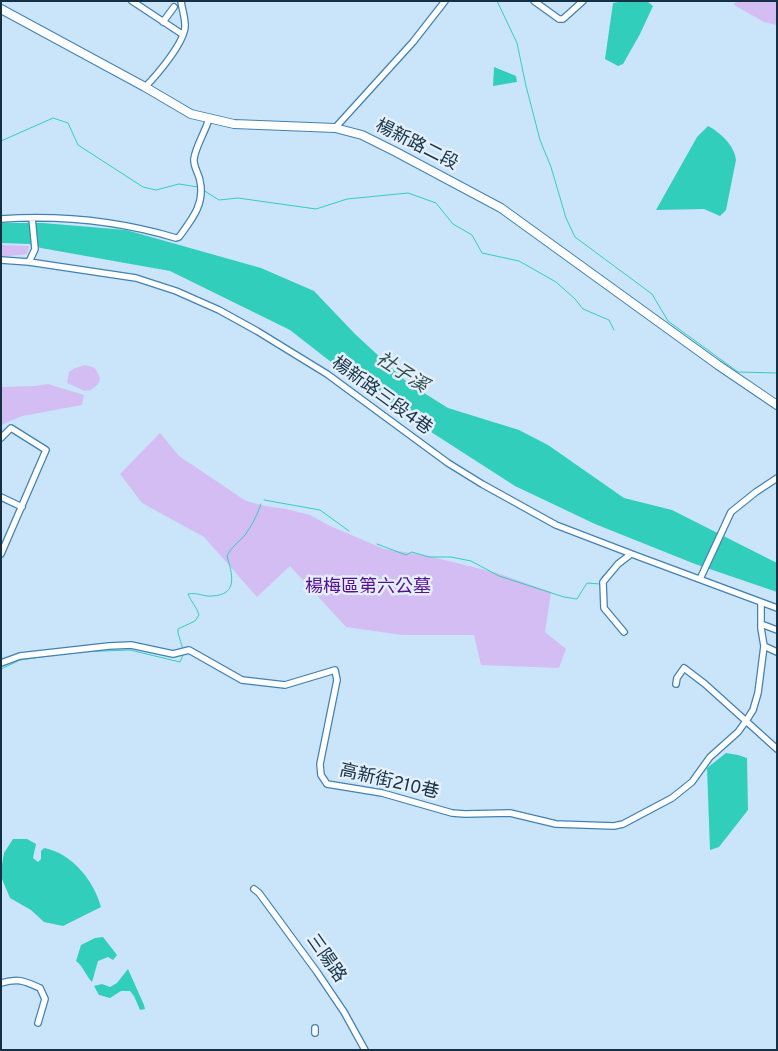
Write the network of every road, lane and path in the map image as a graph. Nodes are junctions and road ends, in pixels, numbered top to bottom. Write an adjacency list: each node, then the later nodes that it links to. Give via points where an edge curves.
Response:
1 (132, 1): 6 (street)
2 (181, 1): 10 (street, via 186,27)
3 (445, 1): 13 (street, via 413,42)
4 (534, 1): 5 (street, via 562,19)
5 (583, 1)
6 (142, 4): 9 (street)
7 (174, 6): 9 (street)
8 (1, 9): 11 (main road, 楊新路二段)
9 (163, 22): 10 (street)
10 (182, 34): 11 (street, via 163,66)
11 (145, 87): 12 (main road, 楊新路二段, via 191,114)
12 (209, 119): 13 (main road, 楊新路二段, via 240,125); 15 (street, via 194,162 203,195 179,237 109,223)
13 (335, 128): 18 (main road, 楊新路二段, via 362,135 501,208)
14 (1, 219): 15 (street)
15 (32, 219): 17 (street, via 35,249)
16 (1, 260): 17 (street, 楊新路三段4巷)
17 (29, 262): 24 (street, 楊新路三段4巷, via 136,278 219,310 327,374 420,444 482,484 556,525)
18 (777, 404)
19 (1, 438): 22 (street, via 11,428 46,450)
20 (777, 478): 25 (street, via 731,512)
21 (1, 497): 22 (street)
22 (22, 507): 23 (street)
23 (2, 550)
24 (631, 554): 25 (street, 楊新路三段4巷); 30 (street, via 603,582 604,608)
25 (700, 579): 26 (street, 楊新路三段4巷)
26 (762, 603): 27 (street, 楊新路三段4巷); 28 (street, 高新街210巷)
27 (777, 608)
28 (761, 624): 29 (street); 31 (street, 高新街210巷)
29 (777, 630)
30 (624, 632)
31 (764, 646): 32 (street); 35 (street, 高新街210巷, via 758,693)
32 (777, 652)
33 (1, 663): 35 (street, 高新街210巷, via 28,655 131,645 173,654 189,650 242,680 285,685 335,670 337,680 320,764 320,772 327,784 382,793 452,813 510,813 556,824 618,825 672,798 692,782 710,757)
34 (676, 684): 35 (street, via 676,678 684,668)
35 (746, 721): 36 (street)
36 (777, 749)
37 (254, 889): 40 (street, 三陽路, via 317,972)
38 (1, 983): 39 (street, via 14,980 40,988 45,999)
39 (38, 1023)
40 (365, 1050)

